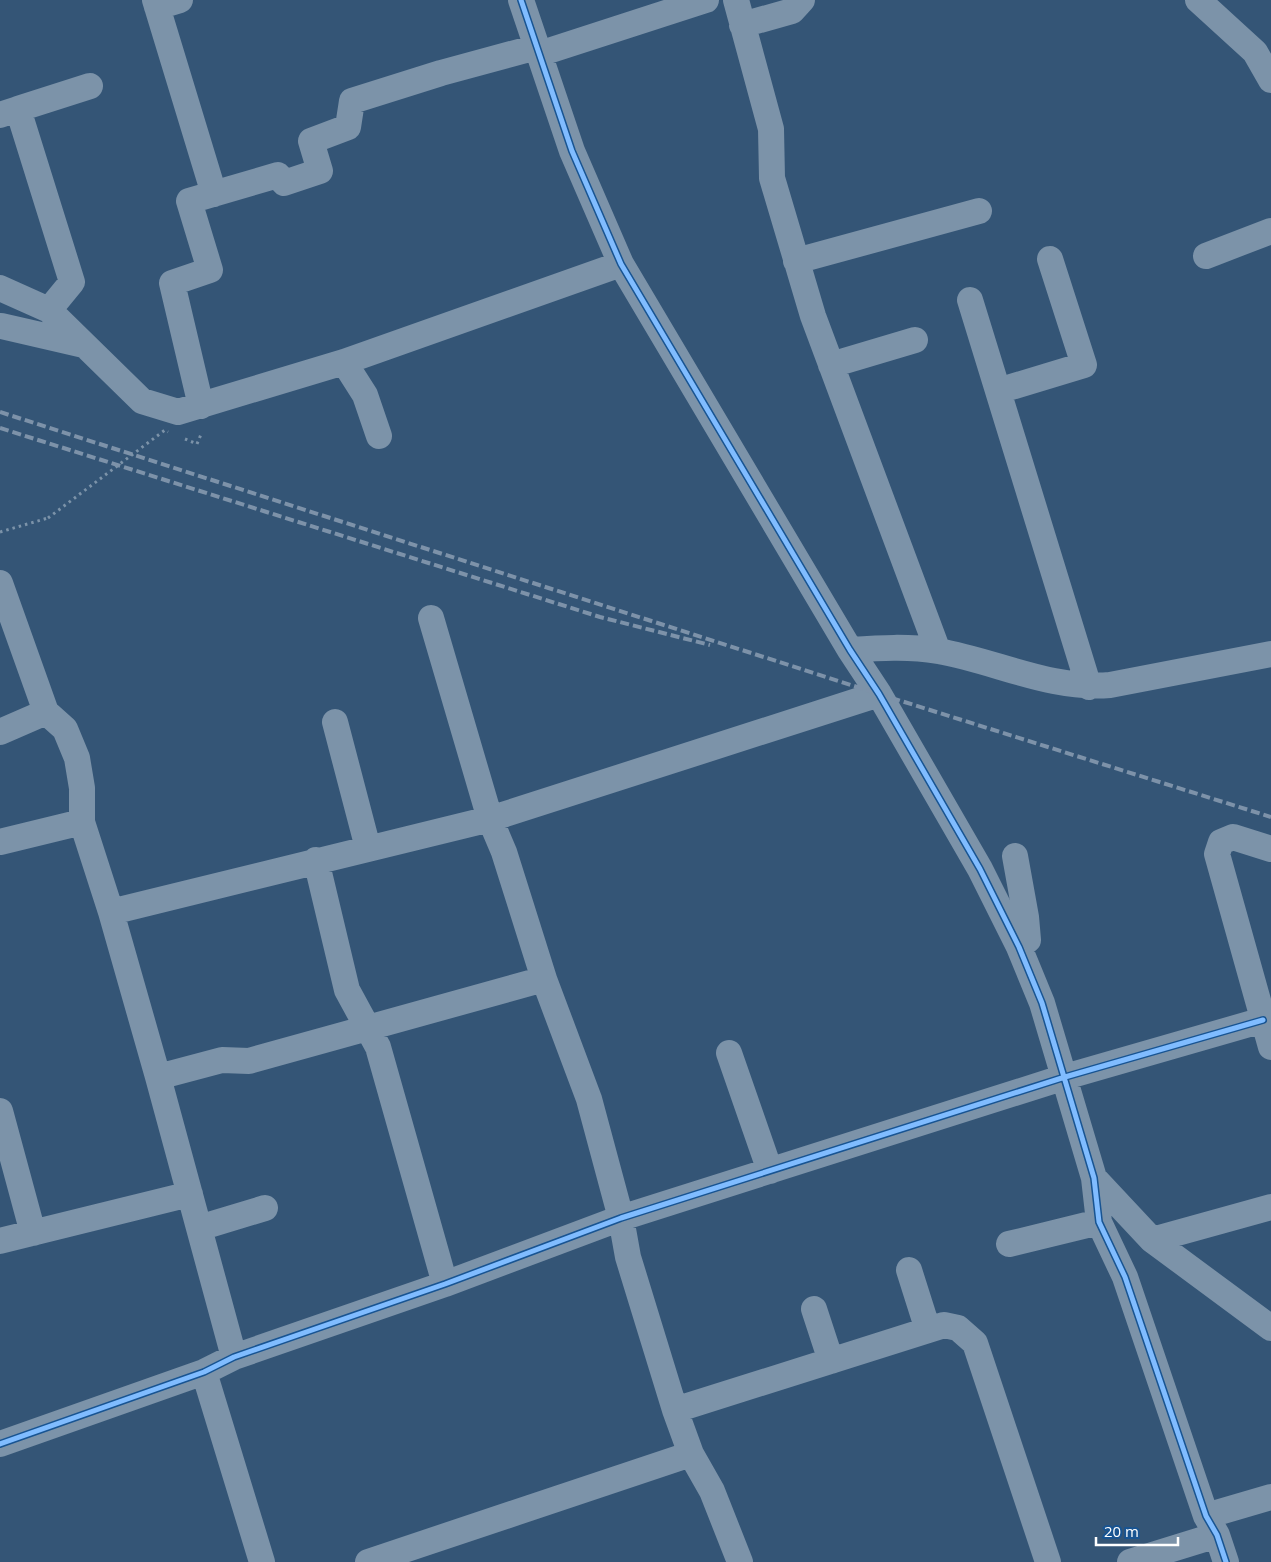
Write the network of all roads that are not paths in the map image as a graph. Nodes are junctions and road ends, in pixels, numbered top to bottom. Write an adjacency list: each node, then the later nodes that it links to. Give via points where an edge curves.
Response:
1 (521, 0): 8 (street)
2 (706, 0): 8 (street)
3 (736, 0): 7 (street)
4 (802, 0): 7 (street, via 792,11)
5 (1204, 1): 9 (street, via 1256,52)
6 (164, 2): 12 (street)
7 (742, 25): 17 (street, via 771,130 772,178)
8 (538, 51): 12 (street, via 441,73 352,101 348,127 311,141 320,171 284,183 278,175); 18 (street, via 572,151)
9 (1271, 80)
10 (90, 86): 11 (street)
11 (9, 112): 21 (street, via 72,282)
12 (214, 194): 28 (street, via 189,201 210,270 172,283)
13 (979, 211): 17 (street)
14 (1271, 231): 15 (street)
15 (1206, 256)
16 (1050, 259): 27 (street, via 1084,365)
17 (796, 260): 26 (street)
18 (621, 264): 25 (street); 32 (street)
19 (0, 288): 21 (street)
20 (970, 300): 27 (street)
21 (49, 310): 24 (street)
22 (1, 326): 24 (street)
23 (915, 340): 26 (street)
24 (84, 345): 28 (street, via 142,401 178,412)
25 (344, 362): 28 (street); 29 (street, via 365,395)
26 (831, 365): 33 (street)
27 (998, 391): 35 (street)
28 (201, 406)
29 (379, 436)
30 (0, 583): 37 (street)
31 (431, 618): 40 (street)
32 (850, 650): 33 (street, via 897,647); 36 (street)
33 (938, 650): 35 (street, via 1064,684)
34 (1271, 654): 35 (street)
35 (1089, 687)
36 (879, 694): 40 (street); 48 (street, via 980,869)
37 (46, 712): 39 (street); 41 (street, via 65,729 76,758 82,788)
38 (335, 722): 43 (street)
39 (0, 732)
40 (490, 819): 43 (street); 49 (street, via 504,852)
41 (82, 822): 42 (street); 47 (street)
42 (0, 842)
43 (368, 848): 46 (street)
44 (1271, 849): 50 (street, via 1233,837 1221,842 1218,854)
45 (1015, 856): 48 (street, via 1028,940)
46 (316, 860): 47 (street); 51 (street, via 347,990)
47 (111, 912): 54 (street)
48 (1019, 947): 55 (street, via 1042,1003)
49 (544, 978): 51 (street); 62 (street, via 589,1099)
50 (1263, 1020): 52 (street); 55 (street)
51 (369, 1028): 54 (street, via 249,1061 222,1060); 70 (street, via 378,1047)
52 (1271, 1047)
53 (729, 1053): 57 (street)
54 (158, 1077): 59 (street)
55 (1065, 1078): 57 (street); 58 (street)
56 (0, 1111): 65 (street)
57 (770, 1171): 62 (street)
58 (1094, 1178): 63 (street); 66 (street)
59 (190, 1194): 64 (street); 65 (street)
60 (1271, 1207): 66 (street)
61 (265, 1208): 64 (street)
62 (621, 1218): 70 (street); 77 (street, via 628,1257)
63 (1099, 1222): 68 (street); 81 (street, via 1125,1277)
64 (199, 1228): 74 (street)
65 (33, 1233): 67 (street)
66 (1152, 1240): 72 (street)
67 (0, 1241)
68 (1009, 1244)
69 (909, 1270): 73 (street)
70 (445, 1284): 74 (street)
71 (814, 1309): 75 (street)
72 (1270, 1325)
73 (928, 1330): 75 (street); 85 (street, via 944,1325 958,1328 975,1343)
74 (234, 1357): 76 (street)
75 (831, 1361): 77 (street)
76 (204, 1372): 78 (street); 82 (street)
77 (675, 1410): 79 (street)
78 (0, 1444)
79 (691, 1454): 83 (street); 84 (street, via 712,1490)
80 (1271, 1497): 81 (street)
81 (1212, 1525): 86 (street); 87 (street)
82 (262, 1562)
83 (368, 1562)
84 (740, 1562)
85 (1048, 1562)
86 (1130, 1562)
87 (1226, 1562)

